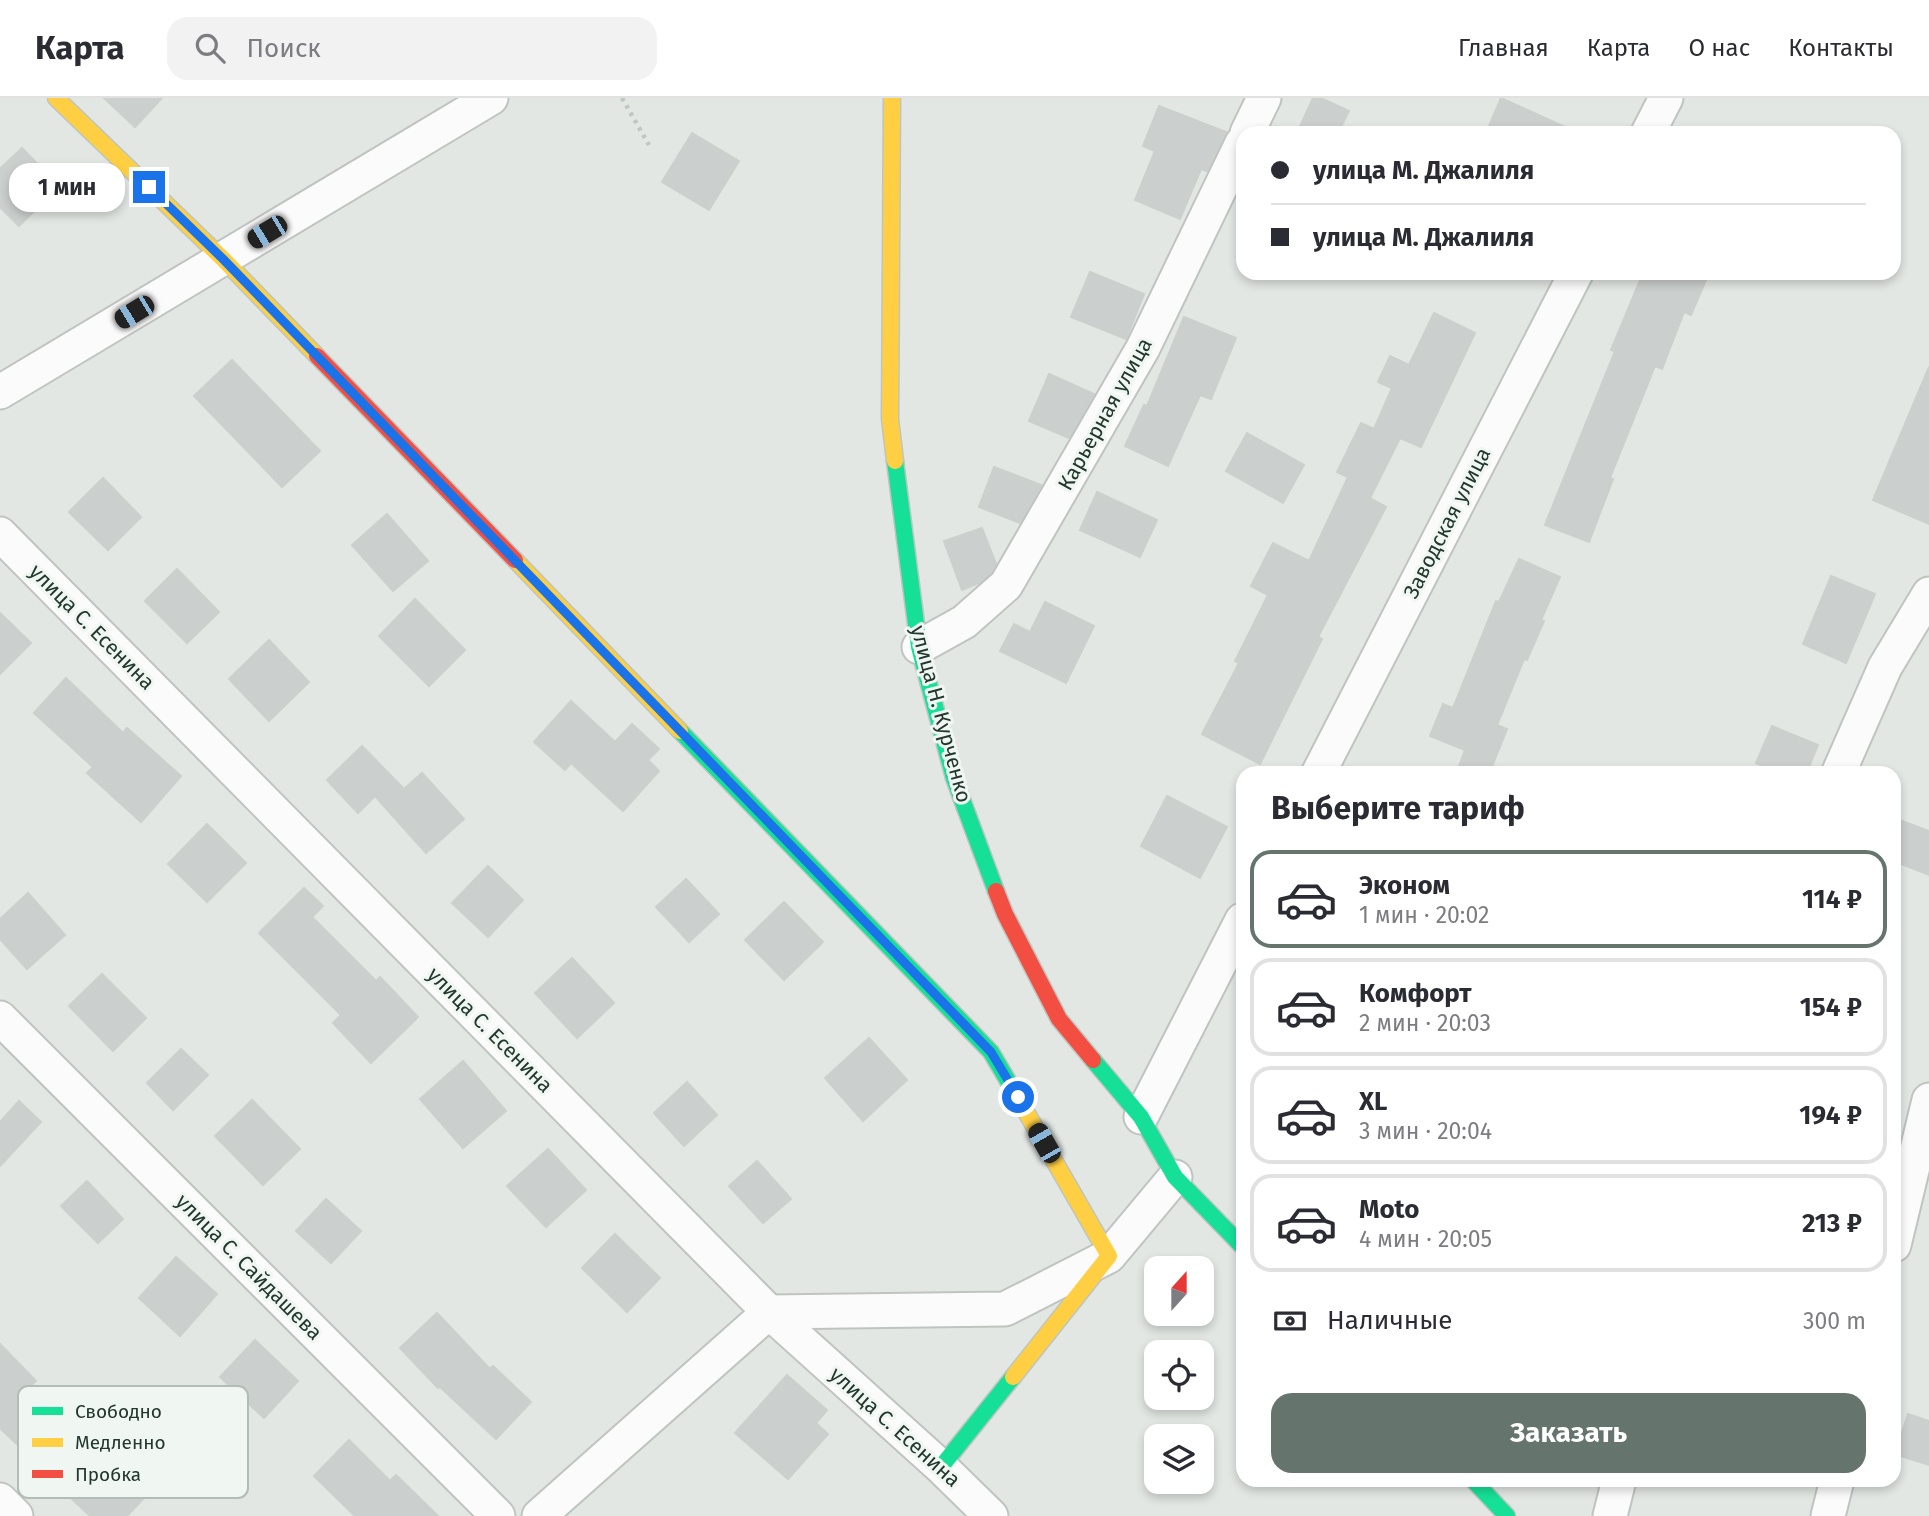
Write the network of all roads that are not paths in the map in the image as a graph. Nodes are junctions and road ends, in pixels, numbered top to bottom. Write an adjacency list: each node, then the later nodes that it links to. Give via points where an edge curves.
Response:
1 (56, 98): 9 (street)
2 (489, 98): 9 (street)
3 (892, 98): 14 (street, улица Н. Курченко, via 890,419)
4 (1264, 98): 6 (street)
5 (1666, 98): 7 (street)
6 (1250, 126)
7 (1652, 126)
8 (1236, 155): 14 (street, Карьерная улица, via 1143,348 1006,585 964,622)
9 (223, 259): 11 (street); 24 (street, via 991,1052)
10 (1572, 280): 15 (street, Заводская улица)
11 (0, 392)
12 (0, 534): 25 (street, улица С. Есенина)
13 (1929, 594): 16 (street, via 1885,667)
14 (919, 647): 20 (street, улица Н. Курченко, via 954,778 1005,914 1059,1019)
15 (1322, 766)
16 (1842, 766)
17 (1236, 932): 20 (street)
18 (0, 1018): 32 (street, улица С. Сайдашева)
19 (1929, 1101): 22 (street)
20 (1140, 1117): 21 (street, улица Н. Курченко)
21 (1175, 1177): 23 (street, улица Н. Курченко); 24 (street)
22 (1901, 1216)
23 (1236, 1240)
24 (1109, 1256): 25 (street, via 1005,1309); 26 (street)
25 (769, 1312): 26 (street, улица С. Есенина); 33 (street)
26 (941, 1467): 34 (street, улица С. Есенина)
27 (1479, 1487): 35 (street)
28 (1617, 1487): 36 (street)
29 (1835, 1487): 37 (street)
30 (0, 1500): 31 (street)
31 (16, 1516)
32 (498, 1516)
33 (539, 1516)
34 (991, 1516)
35 (1507, 1516)
36 (1610, 1516)
37 (1829, 1516)

